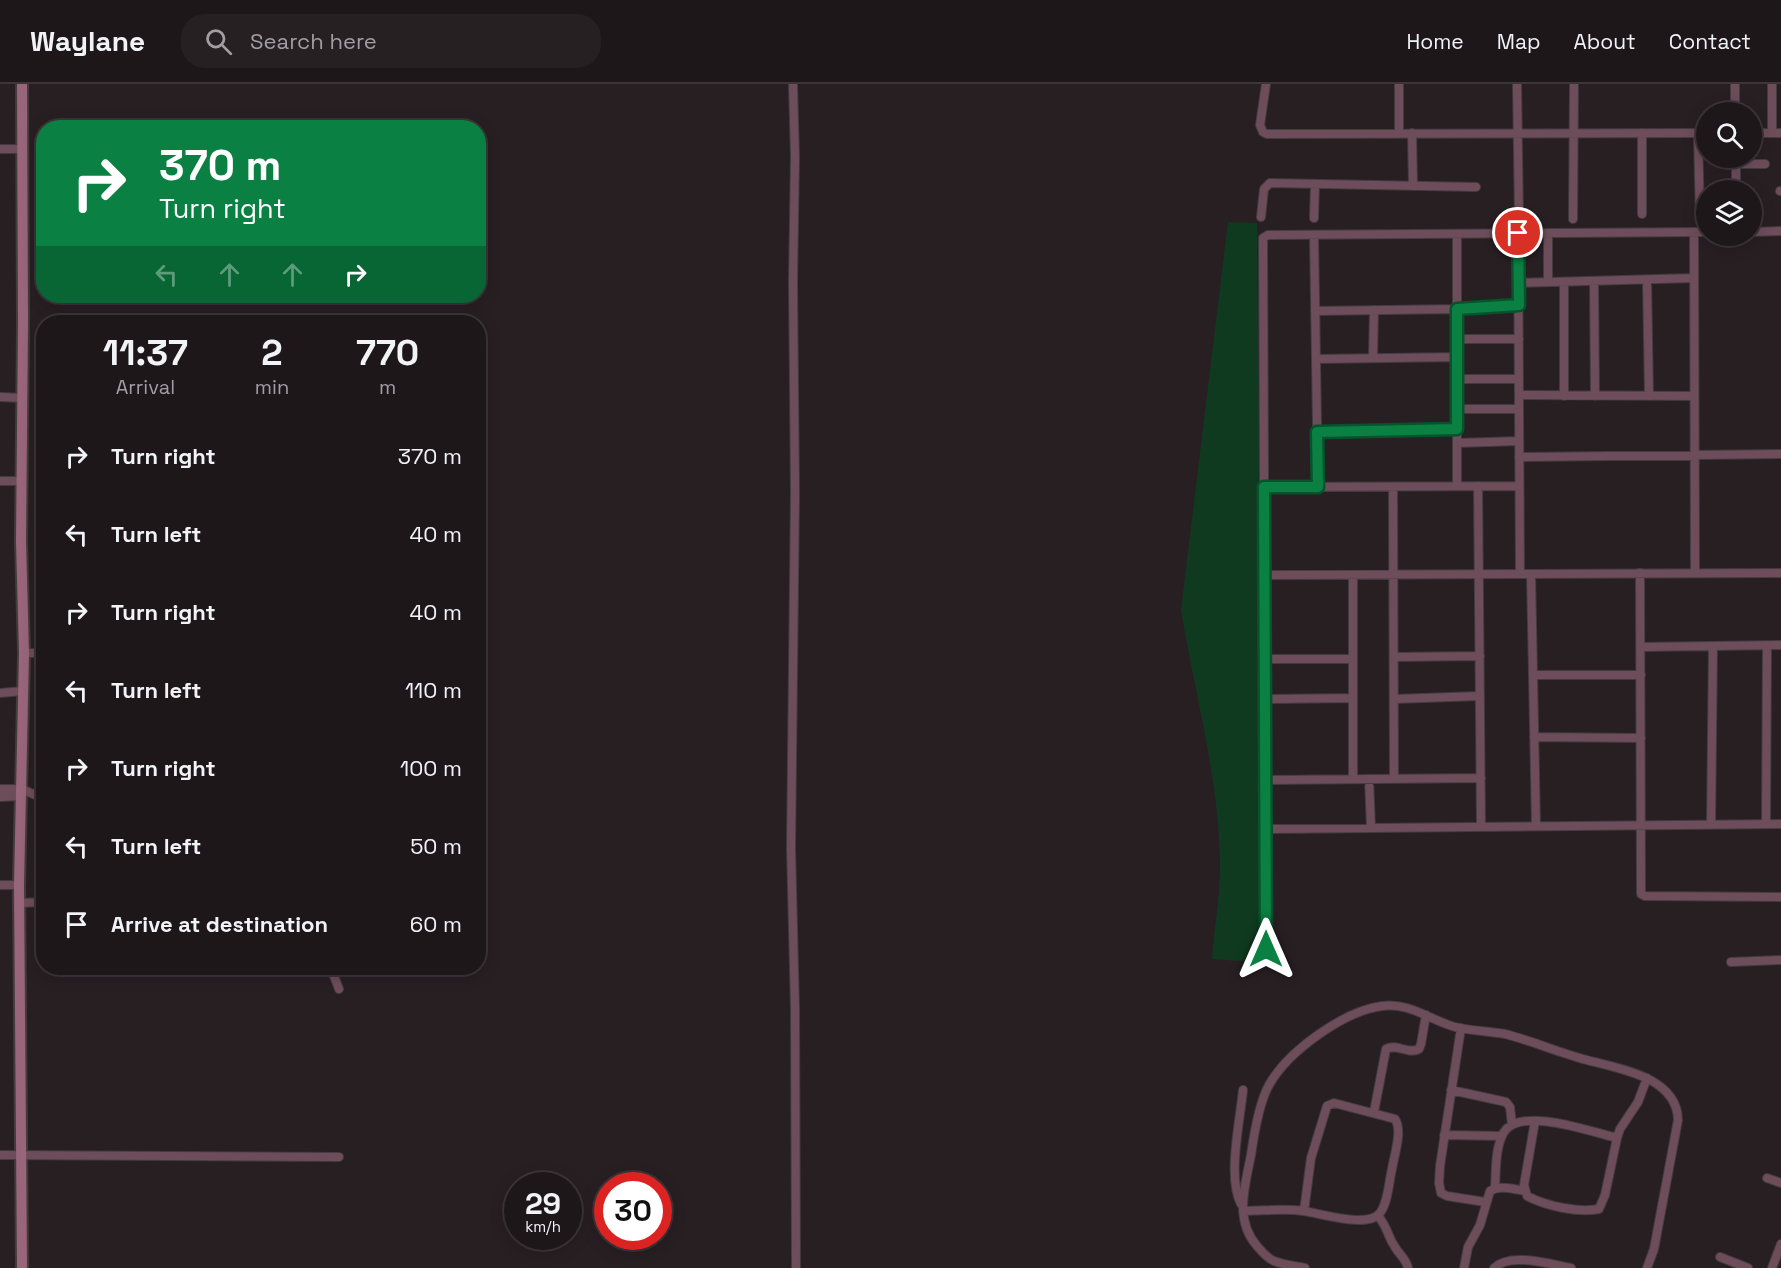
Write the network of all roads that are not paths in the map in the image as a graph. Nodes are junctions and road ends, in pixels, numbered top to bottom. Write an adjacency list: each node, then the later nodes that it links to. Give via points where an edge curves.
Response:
1 (22, 84): 18 (street)
2 (793, 84): 158 (street, via 795,493 791,848)
3 (1266, 84): 10 (street, via 1260,125 1263,132)
4 (1399, 84): 10 (street)
5 (1517, 84): 12 (street)
6 (1574, 84): 13 (street)
7 (1735, 84): 9 (street)
8 (1772, 84): 16 (street)
9 (1735, 102)
10 (1399, 133): 11 (street)
11 (1412, 133): 12 (street); 22 (street)
12 (1518, 133): 13 (street); 28 (street)
13 (1574, 133): 14 (street); 27 (street)
14 (1642, 133): 15 (street); 24 (street)
15 (1696, 133)
16 (1777, 133)
17 (0, 149): 18 (street)
18 (22, 149): 59 (street)
19 (1762, 164): 20 (street)
20 (1766, 164)
21 (1315, 184): 22 (street); 25 (street, via 1267,184); 26 (street)
22 (1413, 186): 23 (street)
23 (1476, 187)
24 (1642, 214)
25 (1261, 218)
26 (1314, 218)
27 (1573, 219)
28 (1519, 220)
29 (1781, 231): 31 (street)
30 (1694, 232): 33 (street); 36 (street)
31 (1762, 232)
32 (1518, 233): 33 (street); 34 (street); 41 (street)
33 (1548, 233): 39 (street)
34 (1457, 234): 35 (street); 43 (street)
35 (1314, 235): 45 (street); 75 (street, via 1268,235 1262,242)
36 (1694, 278): 37 (street); 57 (street)
37 (1647, 280): 38 (street); 56 (street)
38 (1594, 281): 40 (street); 55 (street)
39 (1548, 282): 40 (street); 41 (street)
40 (1564, 282): 54 (street)
41 (1519, 283): 42 (street)
42 (1519, 305): 43 (street); 47 (street)
43 (1457, 309): 44 (street); 46 (street)
44 (1374, 310): 45 (street); 49 (street)
45 (1315, 311): 50 (street)
46 (1457, 339): 47 (street); 48 (street)
47 (1519, 339): 52 (street)
48 (1457, 357): 49 (street); 51 (street)
49 (1373, 358): 50 (street)
50 (1316, 359): 63 (street)
51 (1457, 379): 52 (street); 60 (street)
52 (1519, 379): 53 (street)
53 (1519, 395): 54 (street); 61 (street)
54 (1564, 396): 55 (street)
55 (1595, 396): 56 (street)
56 (1649, 396): 57 (street)
57 (1694, 396): 67 (street)
58 (0, 397): 59 (street)
59 (23, 398): 70 (street)
60 (1457, 409): 61 (street); 62 (street)
61 (1519, 409): 64 (street)
62 (1457, 429): 63 (street); 65 (street)
63 (1317, 432): 76 (street)
64 (1519, 441): 65 (street); 68 (street)
65 (1457, 443): 72 (street)
66 (1781, 454): 67 (street)
67 (1695, 455): 68 (street); 78 (street)
68 (1519, 457): 74 (street)
69 (0, 481): 70 (street)
70 (21, 481): 91 (street)
71 (1393, 486): 72 (street); 76 (street); 81 (street)
72 (1457, 486): 73 (street)
73 (1478, 486): 74 (street); 82 (street)
74 (1519, 486): 83 (street)
75 (1264, 487): 76 (street); 85 (street)
76 (1318, 487)
77 (1640, 573): 78 (street); 84 (street); 89 (street)
78 (1695, 573): 79 (street)
79 (1781, 573)
80 (1353, 574): 81 (street); 85 (street); 95 (street)
81 (1393, 574): 82 (street); 93 (street)
82 (1479, 574): 83 (street); 92 (street)
83 (1520, 574): 84 (street)
84 (1530, 574): 96 (street)
85 (1264, 575): 94 (street)
86 (1767, 645): 87 (street); 88 (street); 115 (street)
87 (1781, 645)
88 (1713, 646): 89 (street); 118 (street)
89 (1641, 647): 97 (street)
90 (36, 653): 91 (street)
91 (24, 654): 98 (street)
92 (1480, 656): 93 (street); 100 (street)
93 (1394, 657): 103 (street)
94 (1265, 659): 95 (street); 102 (street)
95 (1353, 659): 101 (street)
96 (1533, 675): 97 (street); 104 (street)
97 (1641, 675): 105 (street)
98 (23, 691): 99 (street); 112 (street)
99 (0, 693)
100 (1480, 696): 103 (street); 106 (street)
101 (1353, 698): 102 (street); 107 (street)
102 (1265, 699): 110 (street)
103 (1394, 699): 109 (street)
104 (1534, 737): 105 (street); 119 (street)
105 (1641, 738): 117 (street)
106 (1481, 778): 109 (street); 120 (street)
107 (1353, 779): 108 (street); 110 (street)
108 (1369, 779): 109 (street); 121 (street)
109 (1394, 779)
110 (1265, 780): 122 (street)
111 (0, 789): 112 (street)
112 (22, 793): 113 (street); 114 (street); 124 (street)
113 (0, 797)
114 (36, 797)
115 (1766, 824): 116 (street); 118 (street)
116 (1781, 824)
117 (1641, 825): 118 (street); 119 (street); 125 (street, via 1643,896)
118 (1711, 825)
119 (1536, 826): 120 (street)
120 (1481, 827): 121 (street)
121 (1371, 828): 122 (street)
122 (1265, 829): 128 (street)
123 (0, 885): 124 (street)
124 (19, 885): 127 (street)
125 (1781, 897)
126 (36, 902): 127 (street)
127 (20, 903): 145 (street)
128 (1266, 949)
129 (1781, 960): 130 (street)
130 (1731, 962)
131 (333, 975): 132 (street)
132 (339, 989)
133 (1426, 1016): 134 (street); 138 (street, via 1419,1049 1386,1049); 152 (street, via 1392,1005 1358,1012 1321,1032 1286,1063 1264,1098)
134 (1461, 1028): 135 (street, via 1506,1035); 137 (street)
135 (1647, 1078): 143 (street); 164 (street, via 1673,1099 1678,1120)
136 (1243, 1090): 152 (street, via 1234,1174)
137 (1451, 1090): 140 (street, via 1506,1102); 141 (street)
138 (1374, 1112): 153 (street, via 1334,1103 1327,1106 1311,1158); 154 (street, via 1395,1119 1398,1129 1390,1178)
139 (1535, 1121): 140 (street); 143 (street); 150 (street)
140 (1512, 1125): 142 (street)
141 (1444, 1135): 142 (street); 151 (street, via 1441,1193)
142 (1502, 1136): 149 (street)
143 (1617, 1138): 150 (street, via 1599,1209 1552,1204 1532,1198)
144 (0, 1155): 145 (street)
145 (21, 1155): 146 (street); 157 (street)
146 (339, 1157)
147 (1767, 1178): 148 (street)
148 (1781, 1183)
149 (1495, 1188): 150 (street); 151 (street)
150 (1525, 1191)
151 (1485, 1202): 161 (street)
152 (1242, 1208): 153 (street); 159 (street, via 1250,1236 1263,1253 1273,1260)
153 (1304, 1211): 154 (street, via 1352,1219)
154 (1378, 1216): 160 (street)
155 (1781, 1244): 166 (street)
156 (1720, 1257): 165 (street)
157 (22, 1268)
158 (796, 1268)
159 (1305, 1268)
160 (1408, 1268)
161 (1464, 1268)
162 (1494, 1268): 163 (street, via 1516,1260)
163 (1571, 1268)
164 (1647, 1268)
165 (1748, 1268)
166 (1772, 1268)

